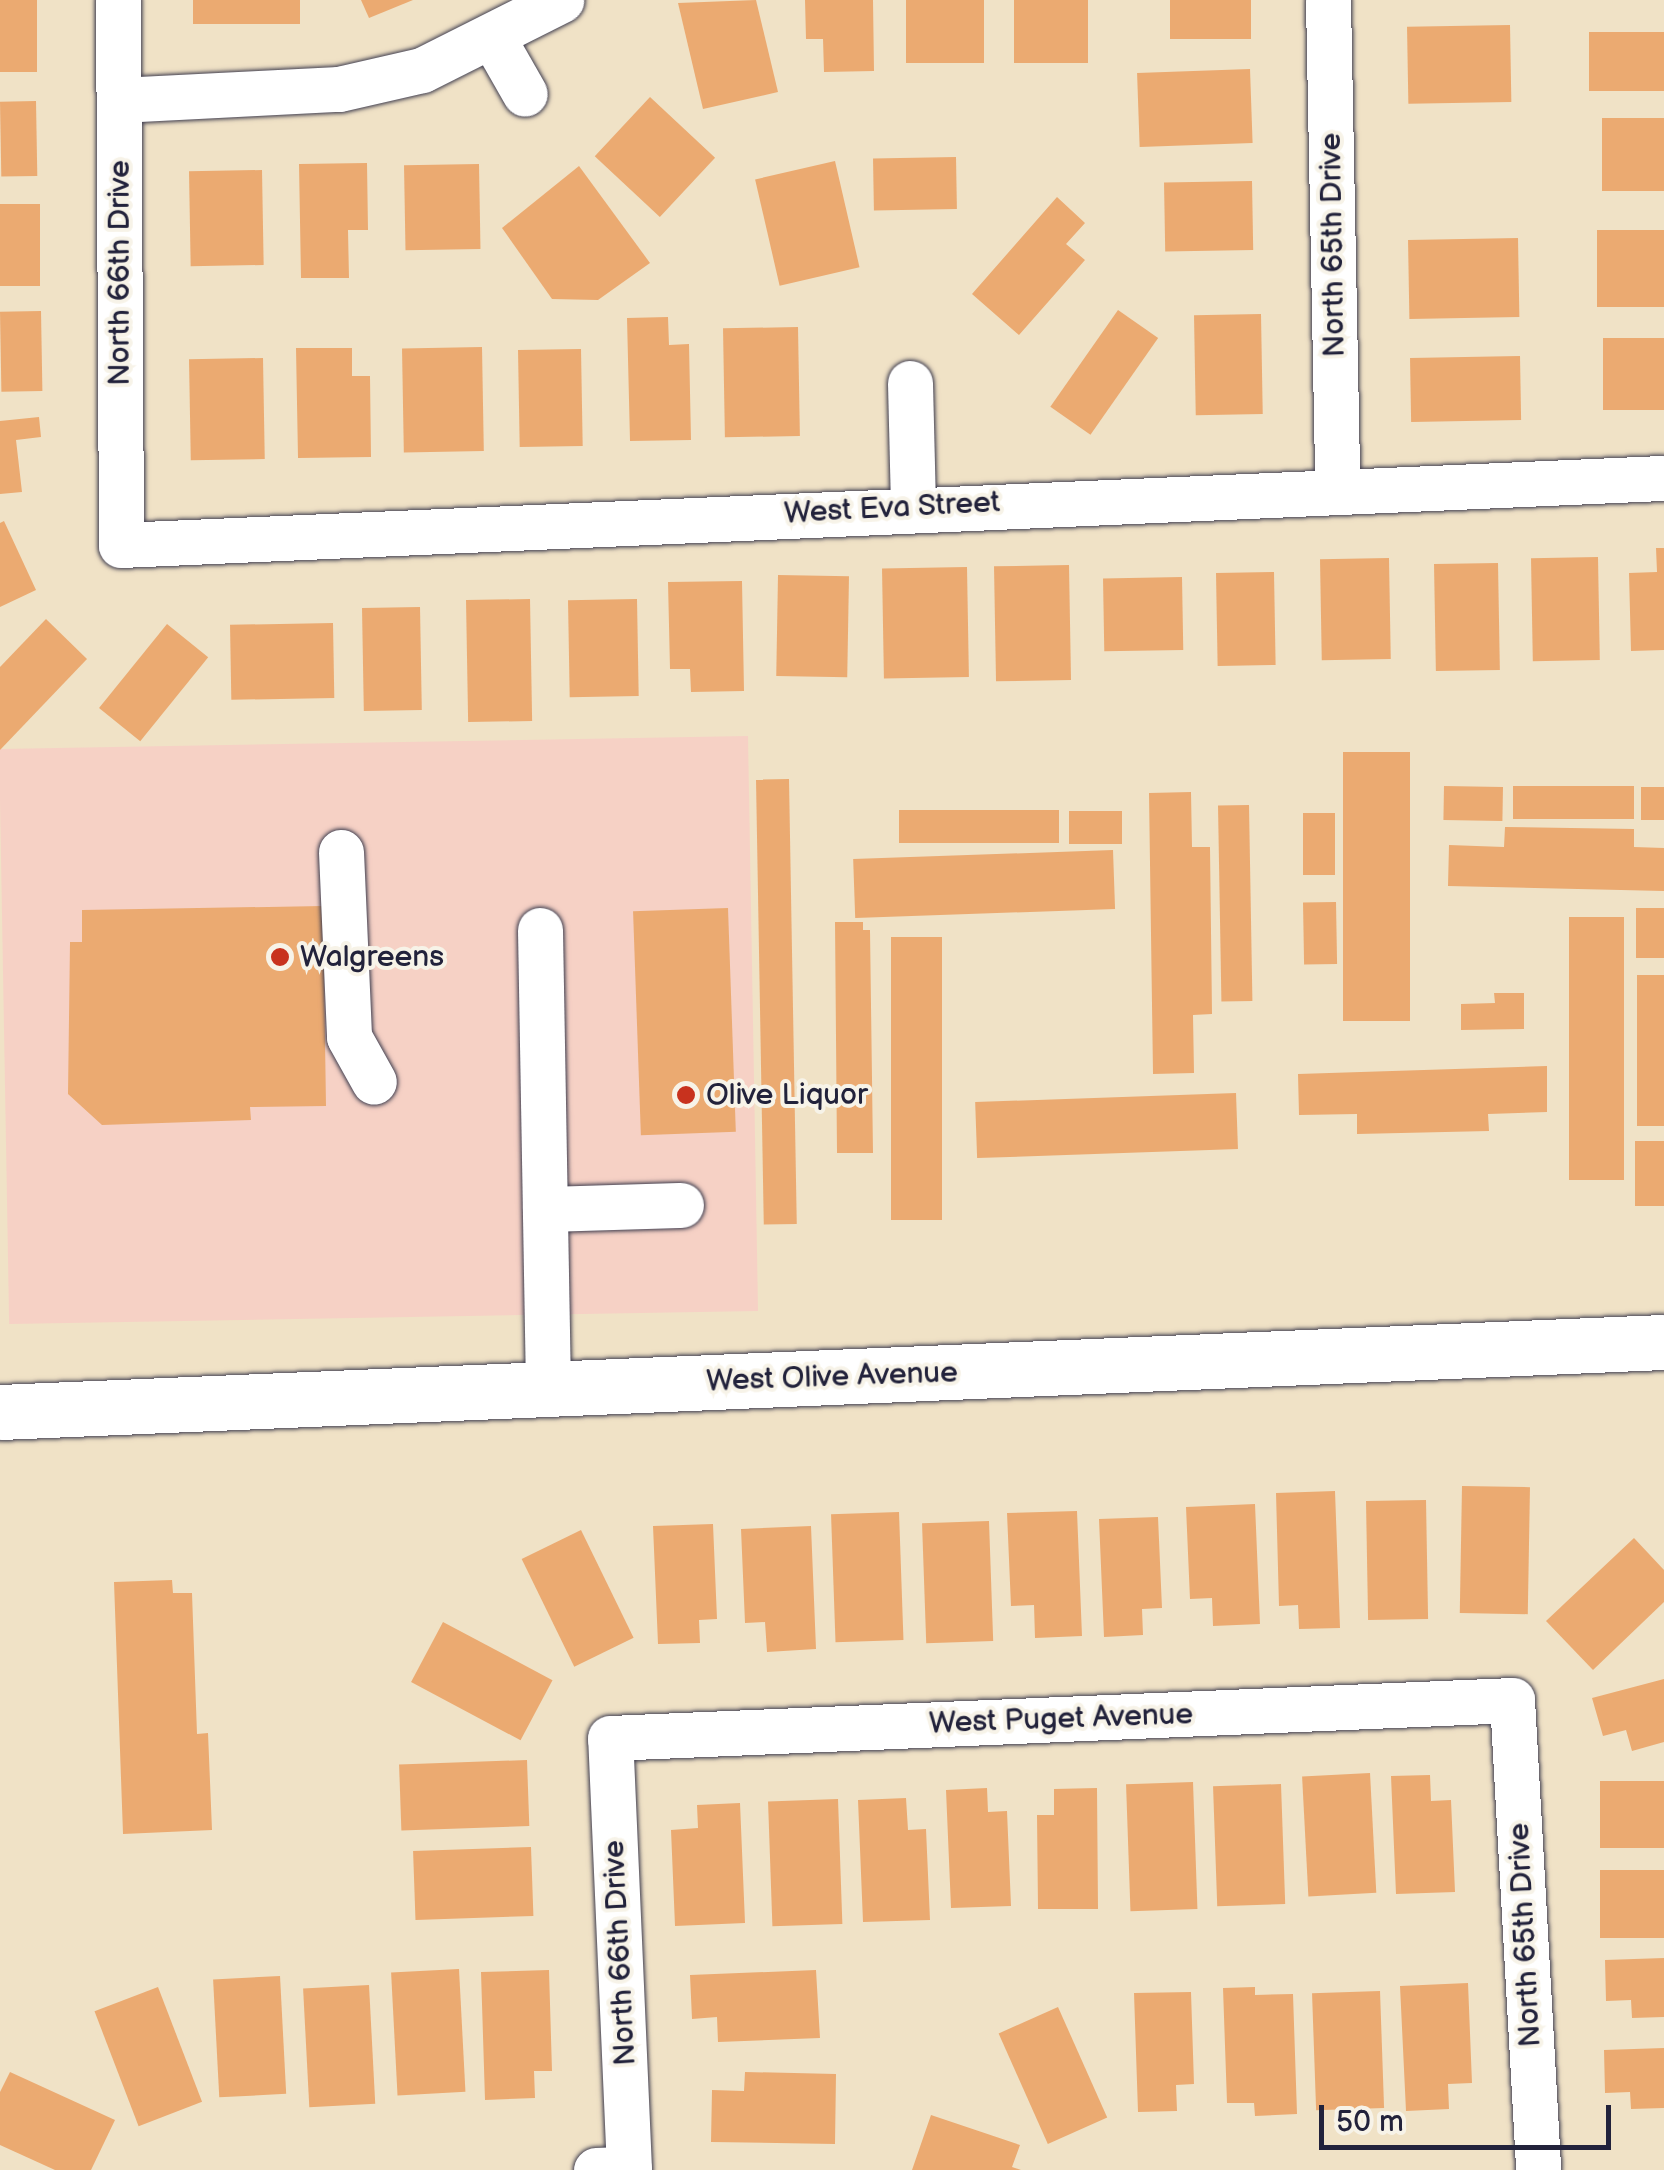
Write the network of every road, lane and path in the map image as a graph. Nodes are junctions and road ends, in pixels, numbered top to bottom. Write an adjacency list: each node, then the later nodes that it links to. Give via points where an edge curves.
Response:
1 (118, 0): 6 (street, North 66th Drive)
2 (561, 0): 4 (street)
3 (1328, 0): 9 (street, North 65th Drive)
4 (493, 38): 5 (street); 6 (street, via 422,70 339,89)
5 (525, 94)
6 (119, 100): 11 (street, North 66th Drive)
7 (910, 383): 10 (street)
8 (1664, 478): 9 (street, West Eva Street)
9 (1338, 489): 10 (street, West Eva Street)
10 (914, 507): 11 (street, West Eva Street)
11 (121, 545)
12 (341, 852): 14 (street, via 349,1037)
13 (540, 930): 16 (street)
14 (374, 1082)
15 (681, 1205): 16 (street)
16 (545, 1209): 18 (street)
17 (1664, 1342): 18 (main road, West Olive Avenue)
18 (548, 1389): 19 (main road, West Olive Avenue)
19 (0, 1412)
20 (1512, 1700): 21 (street, West Puget Avenue); 24 (street, North 65th Drive)
21 (610, 1738): 22 (street, North 66th Drive)
22 (629, 2169): 23 (street)
23 (596, 2170)
24 (1538, 2170)

